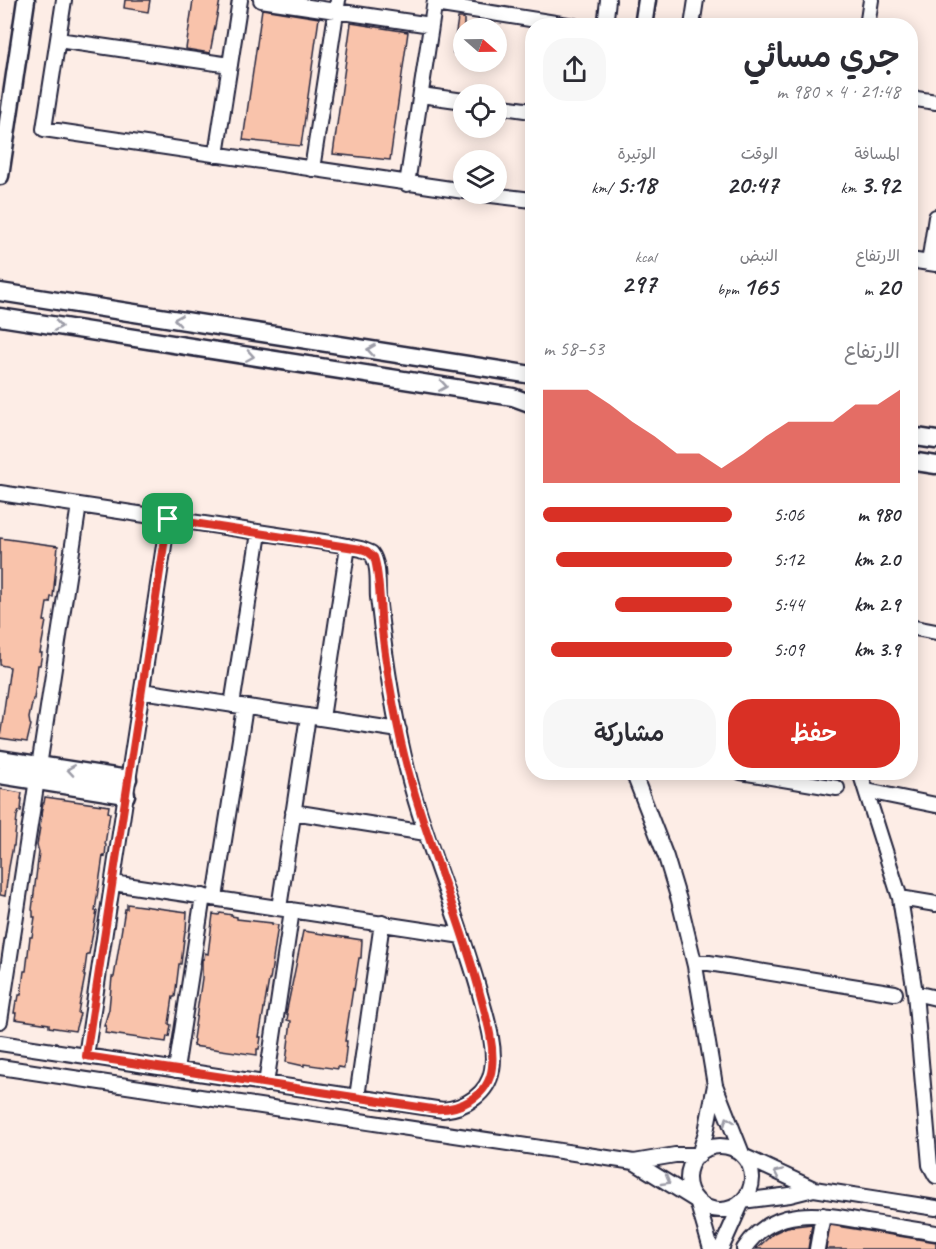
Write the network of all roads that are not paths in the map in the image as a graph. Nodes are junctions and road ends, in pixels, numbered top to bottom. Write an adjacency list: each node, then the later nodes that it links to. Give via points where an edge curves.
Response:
1 (26, 0): 27 (street)
2 (64, 0): 17 (street)
3 (240, 0): 18 (street)
4 (261, 0): 10 (street)
5 (608, 0): 12 (street)
6 (647, 0): 13 (street)
7 (696, 0): 14 (street)
8 (871, 0): 15 (street)
9 (435, 2): 11 (street); 16 (street)
10 (337, 5): 16 (street); 26 (street)
11 (528, 18)
12 (605, 18)
13 (644, 18)
14 (693, 18)
15 (868, 18)
16 (431, 24): 19 (street)
17 (58, 40): 18 (street); 25 (street, via 44,129)
18 (230, 65): 25 (street)
19 (421, 95): 20 (street); 28 (street)
20 (453, 99)
21 (918, 99): 22 (street)
22 (936, 102)
23 (507, 108): 24 (street)
24 (525, 110)
25 (216, 155): 26 (street)
26 (312, 170): 28 (street)
27 (0, 176)
28 (407, 184): 29 (street)
29 (453, 190)
30 (507, 197): 31 (street)
31 (525, 199)
32 (936, 217): 34 (street)
33 (918, 261): 34 (street)
34 (933, 264)
35 (0, 293): 36 (street); 37 (street, one-way to 35)
36 (0, 315): 38 (street, one-way to 38)
37 (525, 374)
38 (525, 401)
39 (918, 437): 40 (street)
40 (936, 440)
41 (918, 462): 42 (street)
42 (936, 465)
43 (0, 494): 44 (street)
44 (78, 505): 45 (street); 55 (street)
45 (168, 519): 46 (street); 50 (street)
46 (259, 532): 47 (street); 51 (street)
47 (348, 546): 52 (street); 53 (street, via 367,551 376,562 382,634)
48 (918, 629): 49 (street)
49 (936, 632)
50 (142, 691): 51 (street); 60 (street)
51 (238, 706): 52 (street); 67 (street)
52 (315, 717): 53 (street); 64 (street)
53 (399, 730): 65 (street)
54 (0, 759): 55 (street)
55 (38, 773): 56 (street); 60 (street); 77 (street)
56 (0, 775)
57 (636, 780): 73 (street, via 666,857)
58 (789, 780): 61 (street)
59 (863, 780): 62 (street)
60 (127, 787): 66 (street)
61 (837, 788)
62 (867, 791): 63 (street); 68 (street)
63 (936, 805)
64 (294, 812): 65 (street); 70 (street)
65 (426, 832): 72 (street)
66 (113, 883): 67 (street); 79 (street)
67 (209, 897): 70 (street); 81 (street)
68 (900, 898): 69 (street); 75 (street)
69 (936, 904)
70 (286, 909): 71 (street); 82 (street)
71 (382, 924): 72 (street); 84 (street)
72 (462, 936): 84 (street, via 490,1039 492,1069 485,1086 474,1098 452,1109)
73 (695, 963): 74 (street); 83 (street)
74 (894, 993)
75 (915, 993): 76 (street); 88 (street, via 930,1165)
76 (936, 998)
77 (0, 1022)
78 (0, 1043): 79 (street)
79 (86, 1056): 81 (street)
80 (0, 1067): 87 (street)
81 (176, 1070): 82 (street)
82 (266, 1084): 84 (street)
83 (715, 1085): 85 (street); 86 (street, one-way to 83)
84 (357, 1097)
85 (699, 1155): 86 (street, via 721,1146); 87 (street); 90 (street, via 688,1177)
86 (743, 1156): 89 (street, one-way to 86); 91 (street, via 752,1179)
87 (634, 1162): 90 (street, one-way to 90)
88 (936, 1176)
89 (814, 1189): 91 (street); 92 (street)
90 (697, 1201): 91 (street, via 723,1210); 95 (street)
91 (742, 1201): 96 (street)
92 (936, 1208)
93 (823, 1215): 94 (street); 97 (street, via 784,1218 753,1237); 98 (street)
94 (936, 1233)
95 (711, 1249)
96 (721, 1249)
97 (744, 1249)
98 (817, 1249)

